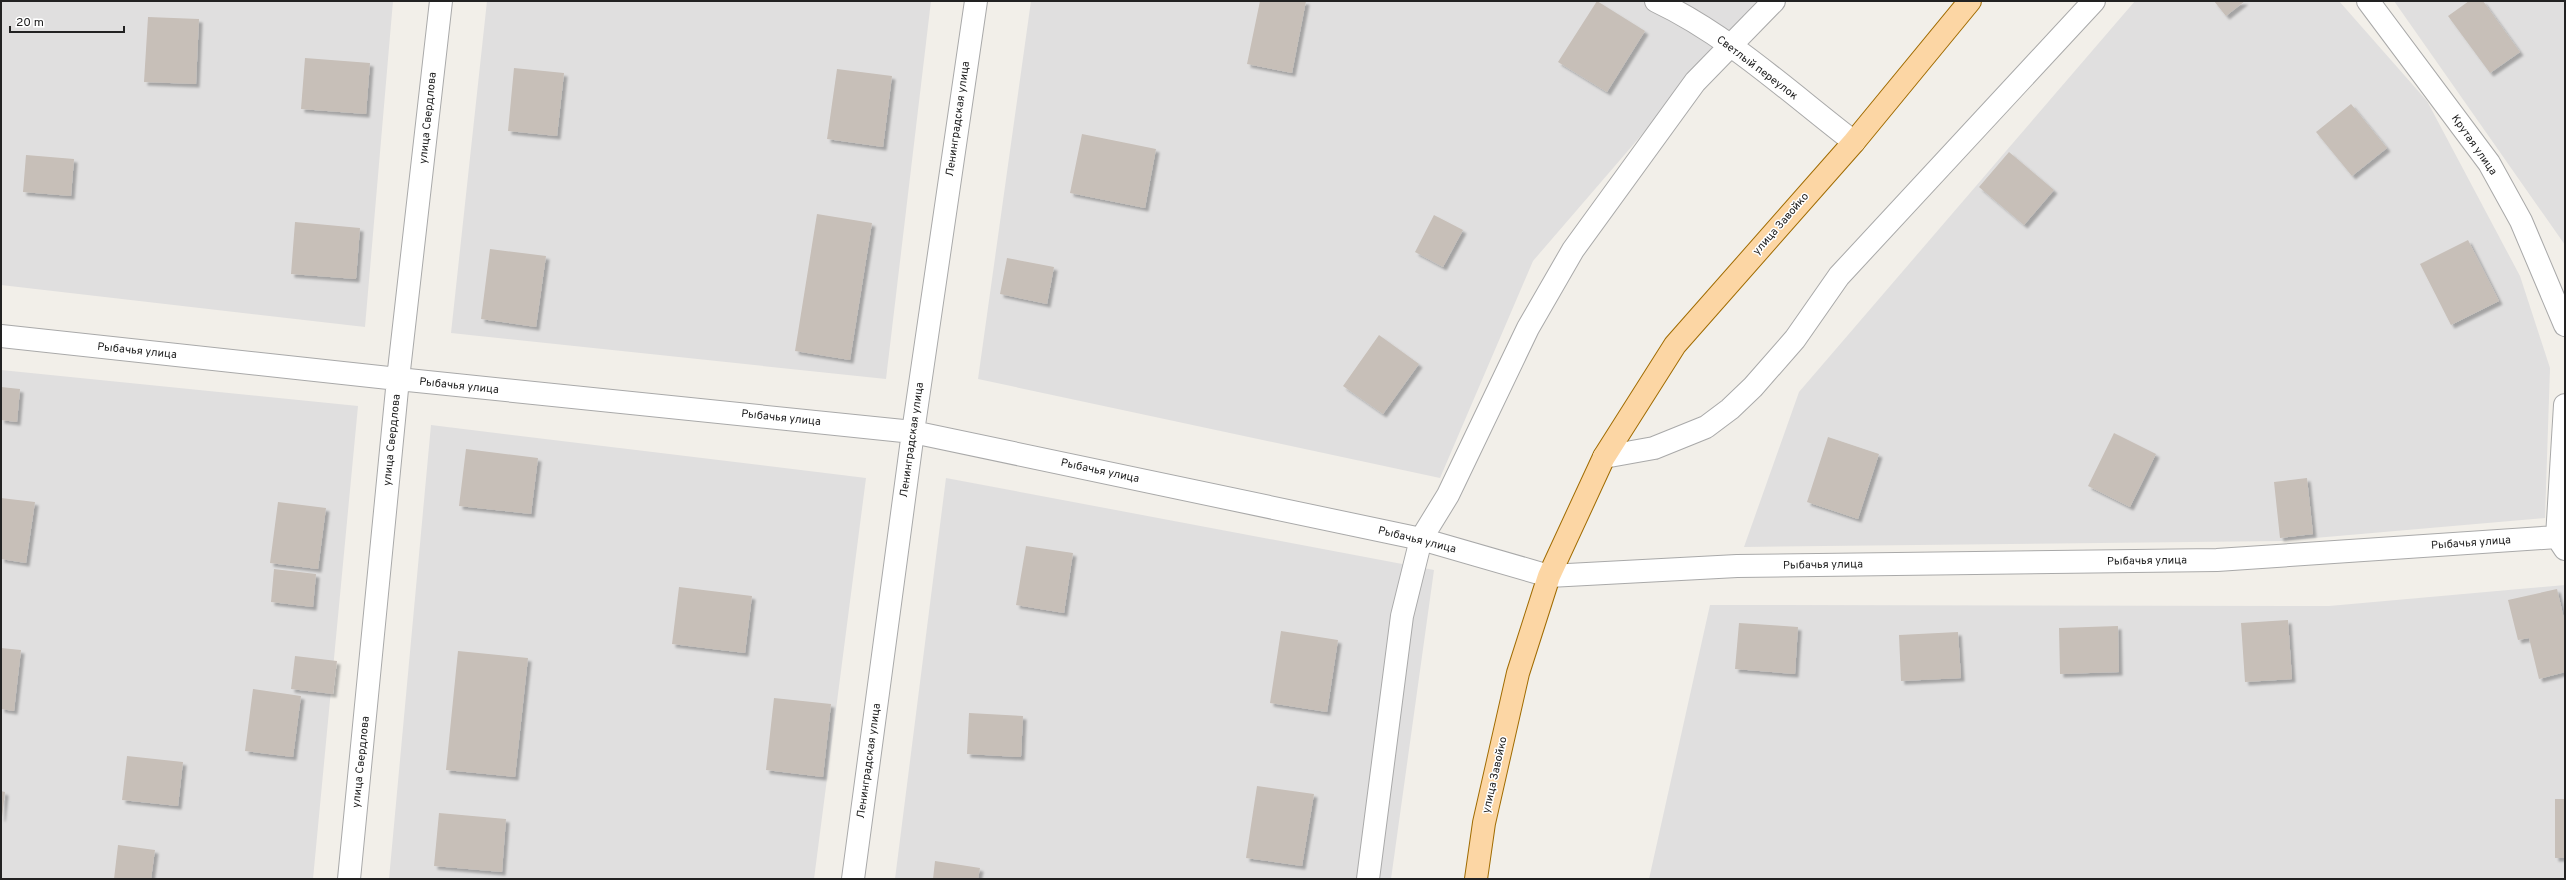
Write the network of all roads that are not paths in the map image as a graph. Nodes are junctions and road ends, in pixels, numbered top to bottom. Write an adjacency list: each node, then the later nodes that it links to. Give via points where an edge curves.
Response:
1 (441, 1): 12 (street, улица Свердлова)
2 (976, 1): 14 (street, Ленинградская улица)
3 (1656, 1): 8 (street, Светлый переулок, via 1685,15)
4 (1774, 1): 8 (street)
5 (1970, 1): 9 (main road, улица Завойко)
6 (2094, 1): 15 (street, via 1839,276 1795,339 1730,409 1706,427 1654,448)
7 (2368, 1): 10 (street, Крутая улица, via 2489,163 2521,221)
8 (1730, 47): 9 (street, Светлый переулок); 16 (street, via 1695,82 1573,250 1528,328 1448,495)
9 (1854, 142): 15 (main road, улица Завойко, via 1675,345)
10 (2565, 325)
11 (1, 336): 12 (street, Рыбачья улица)
12 (398, 380): 14 (street, Рыбачья улица); 19 (street, улица Свердлова)
13 (2565, 405): 17 (street)
14 (913, 432): 16 (street, Рыбачья улица); 20 (street, Ленинградская улица)
15 (1604, 456): 18 (main road, улица Завойко)
16 (1421, 539): 18 (street, Рыбачья улица); 21 (street, via 1402,616)
17 (2561, 543): 18 (street, Рыбачья улица, via 2217,560 1737,566)
18 (1549, 576): 22 (main road, улица Завойко, via 1518,673 1484,823)
19 (349, 879)
20 (853, 879)
21 (1368, 879)
22 (1476, 879)

